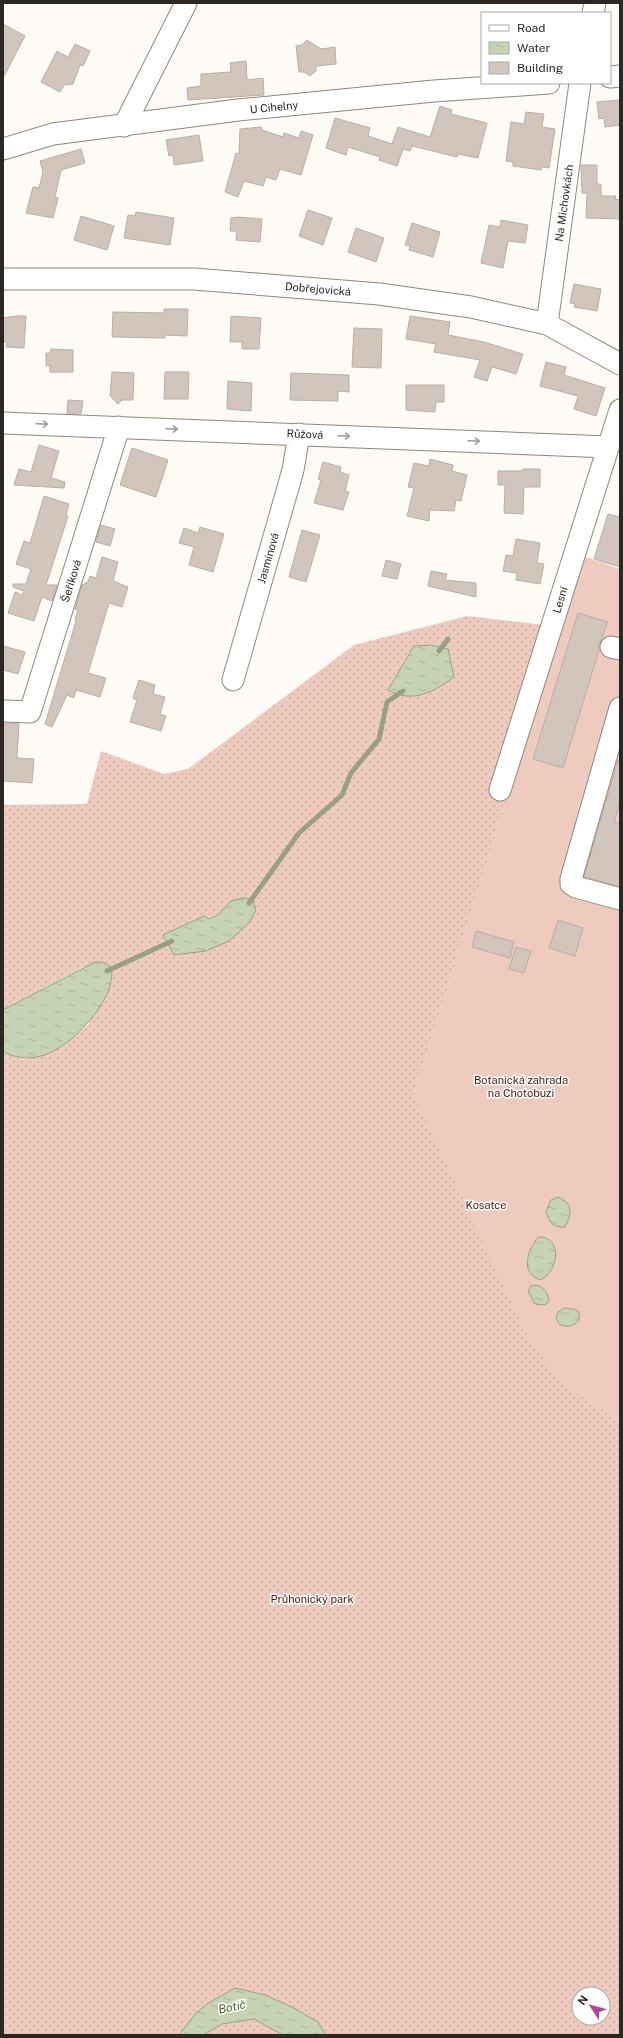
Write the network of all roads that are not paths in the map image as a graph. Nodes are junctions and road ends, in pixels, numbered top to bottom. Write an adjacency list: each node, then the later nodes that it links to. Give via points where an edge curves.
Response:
1 (186, 3): 4 (street)
2 (534, 84): 4 (street, U Cihelny, via 238,110)
3 (580, 84): 7 (street, Na Michovkách)
4 (124, 126): 5 (street, U Cihelny, via 53,134)
5 (3, 149)
6 (3, 279): 7 (street, Dobřejovická, via 194,279 372,294 472,308)
7 (547, 324): 8 (street, Dobřejovická)
8 (620, 364)
9 (620, 410): 13 (street, Lesní)
10 (3, 423): 11 (street, Růžová, one-way to 11)
11 (118, 427): 12 (street, Růžová, one-way to 12); 16 (street, Šeříková, via 30,712)
12 (299, 434): 13 (street, Růžová, one-way to 13); 14 (street, Jasmínová, via 293,470)
13 (608, 447): 17 (street, Lesní)
14 (233, 680)
15 (620, 708): 18 (street, via 571,879 571,884 576,887)
16 (6, 711)
17 (500, 790)
18 (620, 899)

